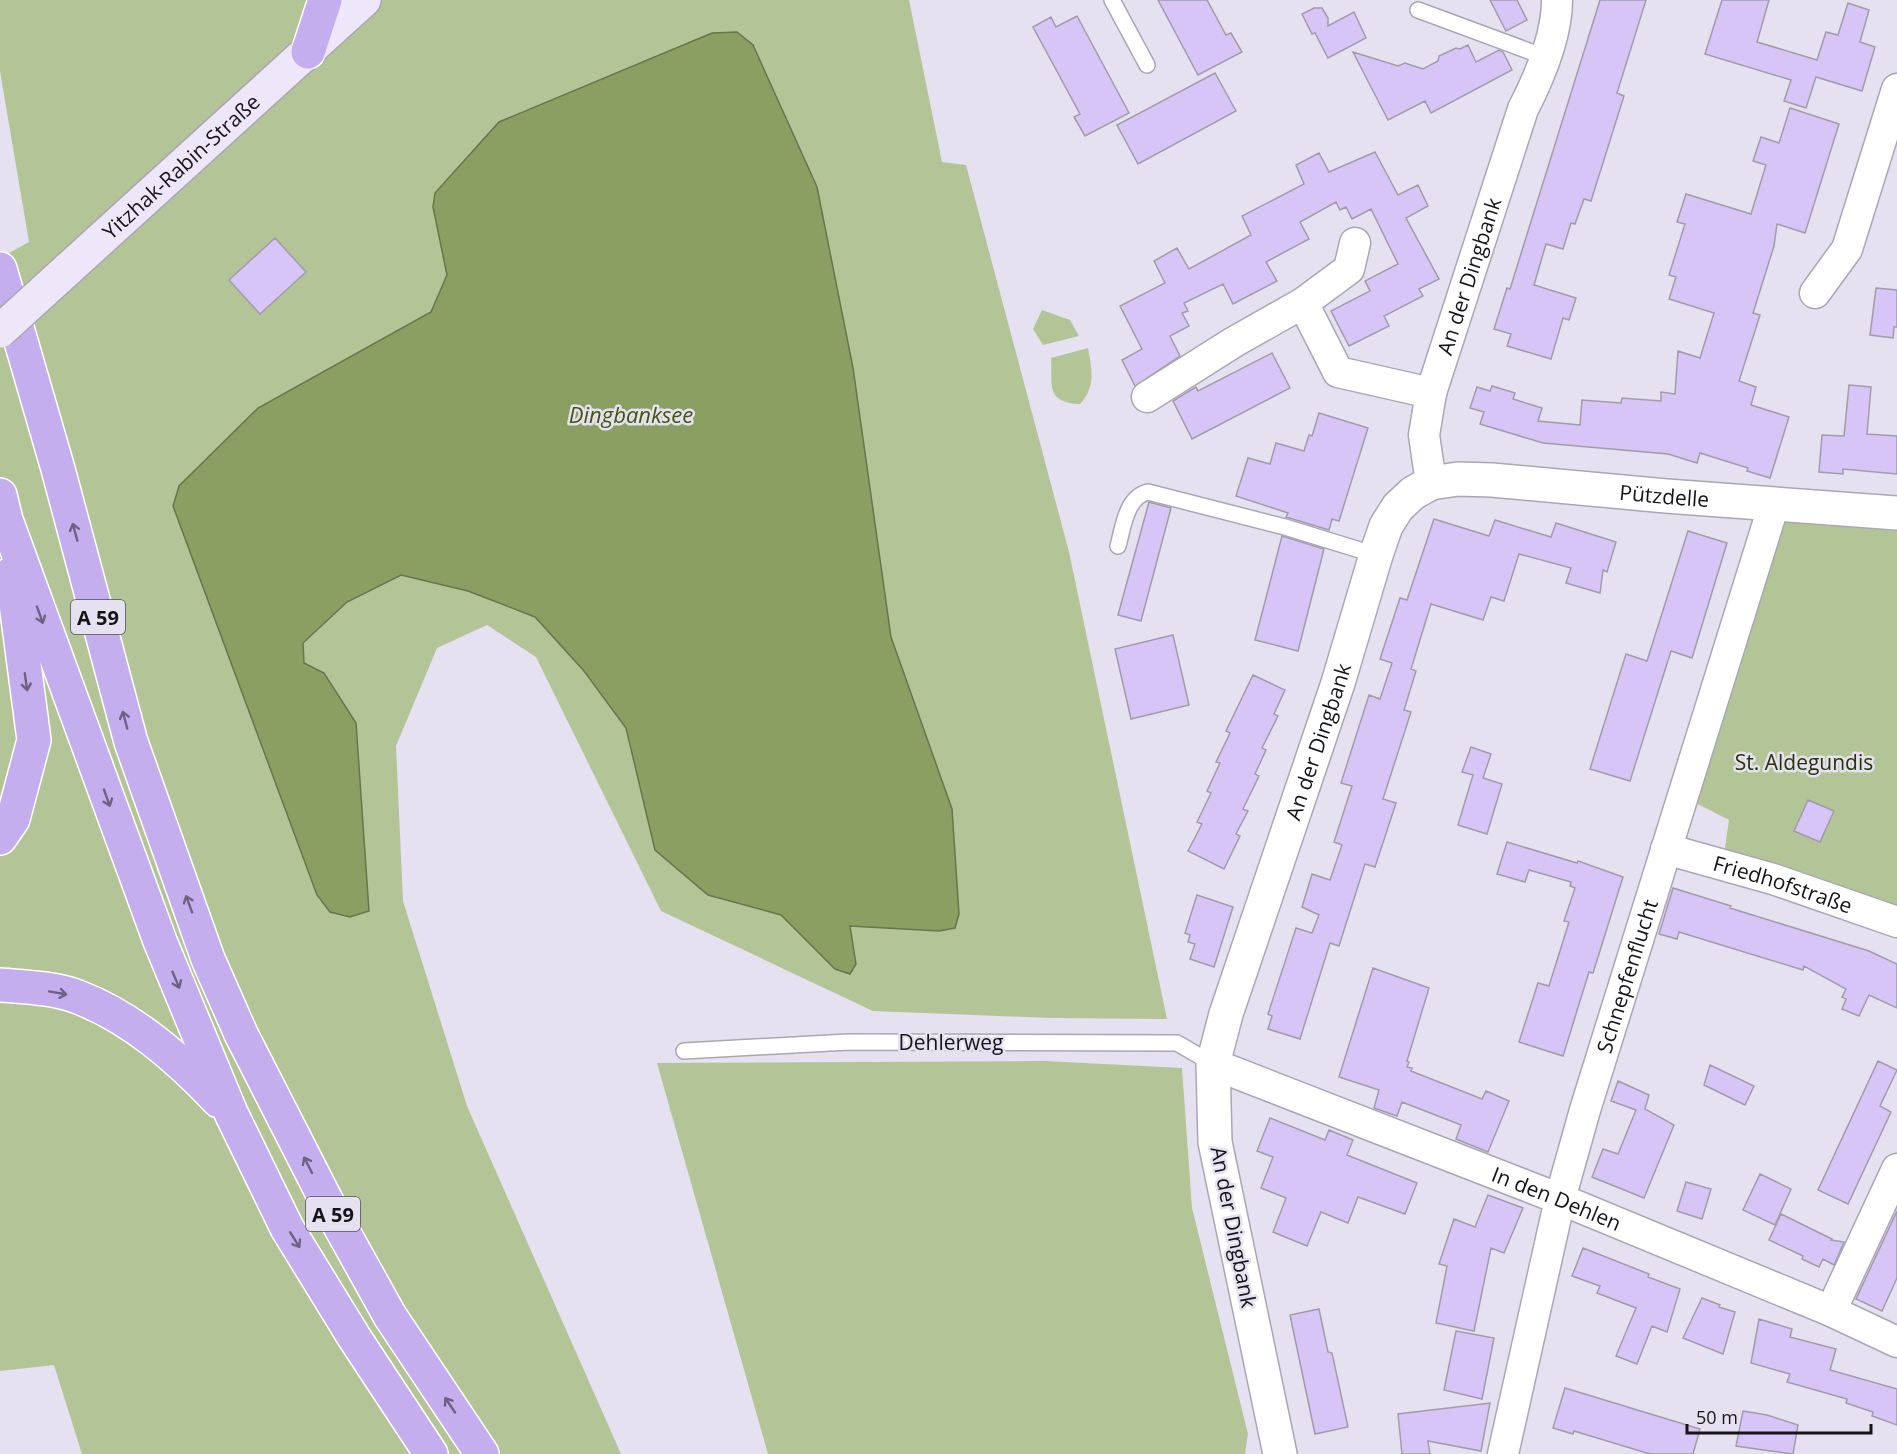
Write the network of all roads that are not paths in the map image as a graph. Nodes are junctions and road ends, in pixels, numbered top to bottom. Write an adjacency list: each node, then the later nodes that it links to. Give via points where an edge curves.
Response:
1 (325, 0): 6 (highway)
2 (364, 0): 6 (main road, Yitzhak-Rabin-Straße)
3 (1112, 0): 8 (lane)
4 (1557, 0): 7 (street, An der Dingbank, via 1557,15)
5 (1418, 10): 7 (lane)
6 (308, 52): 14 (main road, Yitzhak-Rabin-Straße, bridge)
7 (1545, 57): 15 (street, An der Dingbank, via 1523,109)
8 (1147, 65)
9 (1897, 89): 12 (street, via 1847,249)
10 (1355, 243): 13 (street, via 1349,269)
11 (0, 269): 35 (highway, A 59, one-way to 11, via 390,1316 241,1034 208,959 131,742)
12 (1815, 292)
13 (1303, 303): 15 (street, via 1338,372); 16 (street, via 1221,337)
14 (0, 331)
15 (1431, 393): 17 (street, An der Dingbank, via 1424,435)
16 (1147, 397)
17 (1431, 483): 18 (street, Pützdelle, via 1492,480); 22 (street, An der Dingbank, via 1398,507)
18 (1774, 504): 20 (street, Pützdelle); 24 (street, Schnepfenflucht)
19 (3, 508): 23 (highway, one-way to 23, via 34,740 13,819); 29 (highway, A 59, one-way to 29, via 160,940)
20 (1897, 513)
21 (1118, 546): 22 (lane, via 1134,499 1148,492)
22 (1376, 555): 28 (street, An der Dingbank)
23 (0, 838)
24 (1666, 849): 25 (street, Friedhofstraße, via 1802,888); 31 (street, Schnepfenflucht)
25 (1897, 922)
26 (0, 986): 29 (highway, one-way to 29, via 76,996 116,1014 172,1056)
27 (684, 1051): 28 (lane, Dehlerweg, via 848,1042 1176,1044)
28 (1213, 1064): 31 (street, In den Dehlen); 36 (street, An der Dingbank, via 1215,1142)
29 (231, 1113): 34 (highway, A 59, one-way to 34, via 287,1228)
30 (1897, 1169): 32 (street)
31 (1560, 1199): 32 (street, In den Dehlen); 37 (street, Schnepfenflucht)
32 (1831, 1311): 33 (street, In den Dehlen)
33 (1897, 1342)
34 (430, 1454)
35 (482, 1454)
36 (1280, 1454)
37 (1503, 1454)

